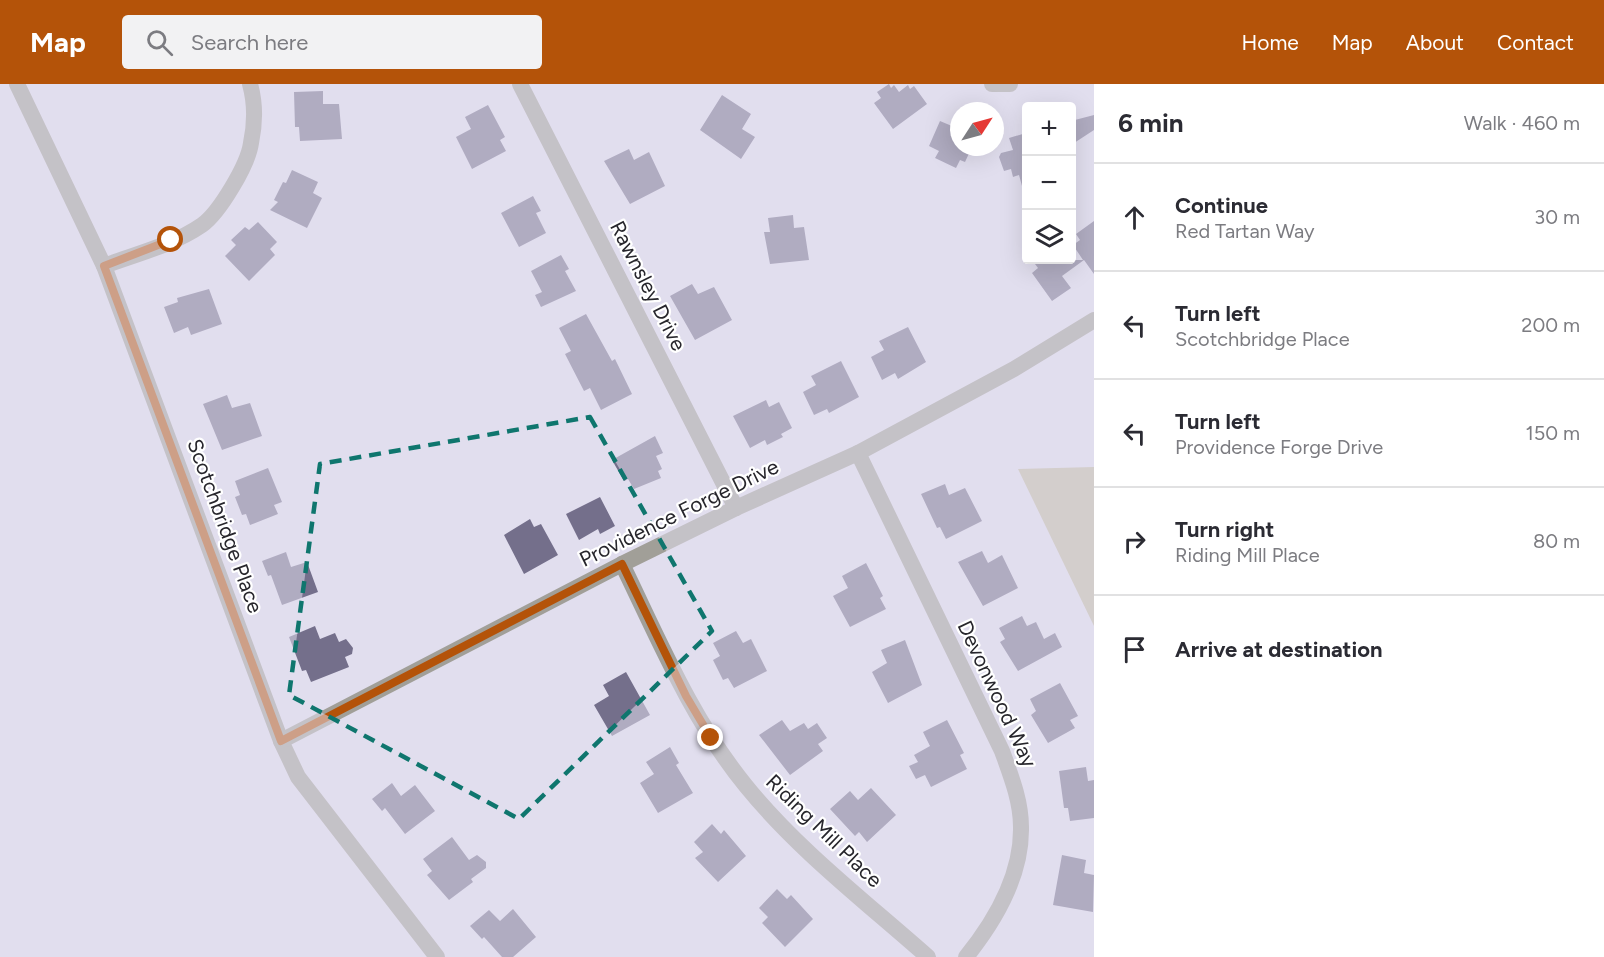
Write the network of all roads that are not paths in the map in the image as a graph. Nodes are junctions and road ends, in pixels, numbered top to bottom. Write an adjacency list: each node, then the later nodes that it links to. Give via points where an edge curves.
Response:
1 (17, 84): 6 (street, Scotchbridge Place)
2 (250, 84): 6 (street, via 254,98 251,145 218,209 202,225)
3 (520, 84): 9 (street, Rawnsley Drive)
4 (992, 84): 5 (street)
5 (1010, 84)
6 (104, 266): 11 (street, Scotchbridge Place)
7 (1094, 320): 8 (street, Providence Forge Drive, via 1014,369)
8 (858, 453): 9 (street, Providence Forge Drive); 14 (street, Devonwood Way, via 1002,751 1017,793 1021,828 1009,887 992,924)
9 (736, 508): 10 (street, Providence Forge Drive)
10 (622, 564): 11 (street, Providence Forge Drive); 13 (street, Riding Mill Place, via 686,696 746,786 786,830)
11 (281, 741): 12 (street, Scotchbridge Place, via 298,777)
12 (437, 957)
13 (928, 957)
14 (966, 957)

